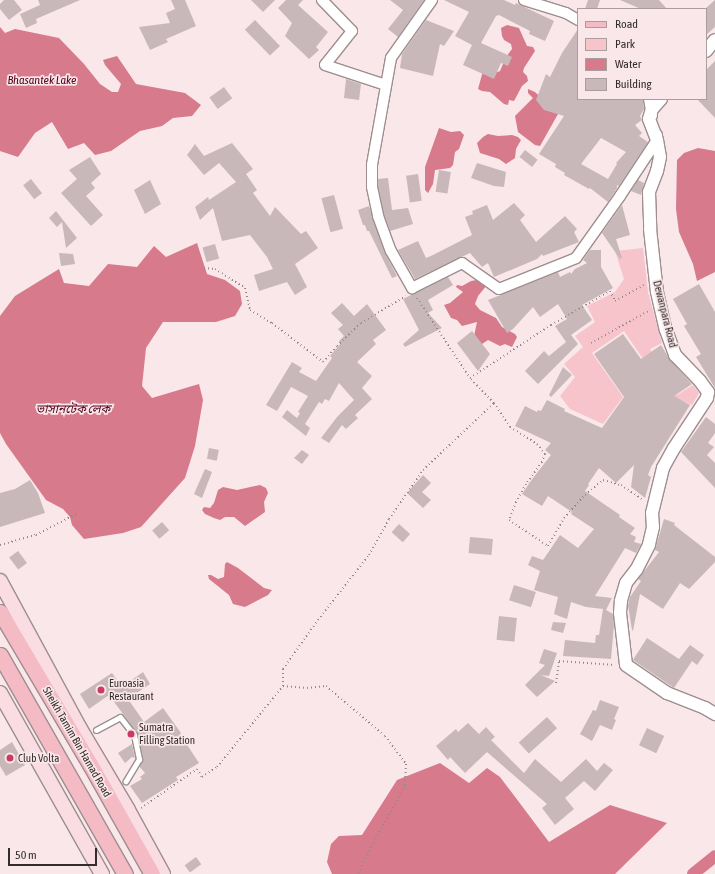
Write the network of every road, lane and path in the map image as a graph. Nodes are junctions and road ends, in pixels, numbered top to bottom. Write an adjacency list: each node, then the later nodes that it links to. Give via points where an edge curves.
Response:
1 (322, 0): 5 (street, via 352,31 325,64)
2 (432, 0): 5 (street, via 391,58)
3 (524, 0): 4 (street, via 566,13)
4 (577, 19)
5 (386, 85): 8 (street, via 372,165 372,187 383,231 412,288 462,263 499,289 576,258)
6 (660, 100): 7 (street, Dewanpara Road)
7 (650, 105): 8 (street, Dewanpara Road, via 649,119)
8 (658, 140): 10 (street, Dewanpara Road, via 660,157 649,192)
9 (204, 268): 13 (path, via 215,269 245,288 250,310 272,322 323,362 361,323 413,292)
10 (655, 279): 11 (street, Dewanpara Road); 13 (path, via 615,301 610,291 551,325)
11 (660, 305): 12 (path); 15 (street, Dewanpara Road, via 675,355 708,392 663,468)
12 (591, 343)
13 (470, 378): 14 (path)
14 (494, 403): 15 (path, via 510,427 537,444 545,454 516,502 509,520 548,546 564,518 603,480 621,485); 23 (path, via 423,470 389,519 369,555 318,620 284,669)
15 (654, 504): 21 (street, Dewanpara Road, via 649,545 626,583 621,600)
16 (78, 513): 17 (path, via 36,535)
17 (0, 545)
18 (0, 581): 32 (main road)
19 (0, 612): 31 (main road, Sheikh Tamim Bin Hamad Road)
20 (0, 655): 30 (main road)
21 (626, 665): 22 (path, via 559,661); 25 (street, via 667,693)
22 (556, 683)
23 (284, 686): 28 (path, via 217,767 202,777 198,769); 33 (path, via 326,686 385,736 406,764 405,786)
24 (0, 693): 29 (main road)
25 (715, 714)
26 (96, 730): 27 (lane, via 120,717 134,735 140,760)
27 (126, 781)
28 (141, 808)
29 (102, 874)
30 (125, 874)
31 (152, 874)
32 (163, 874)
33 (358, 874)

